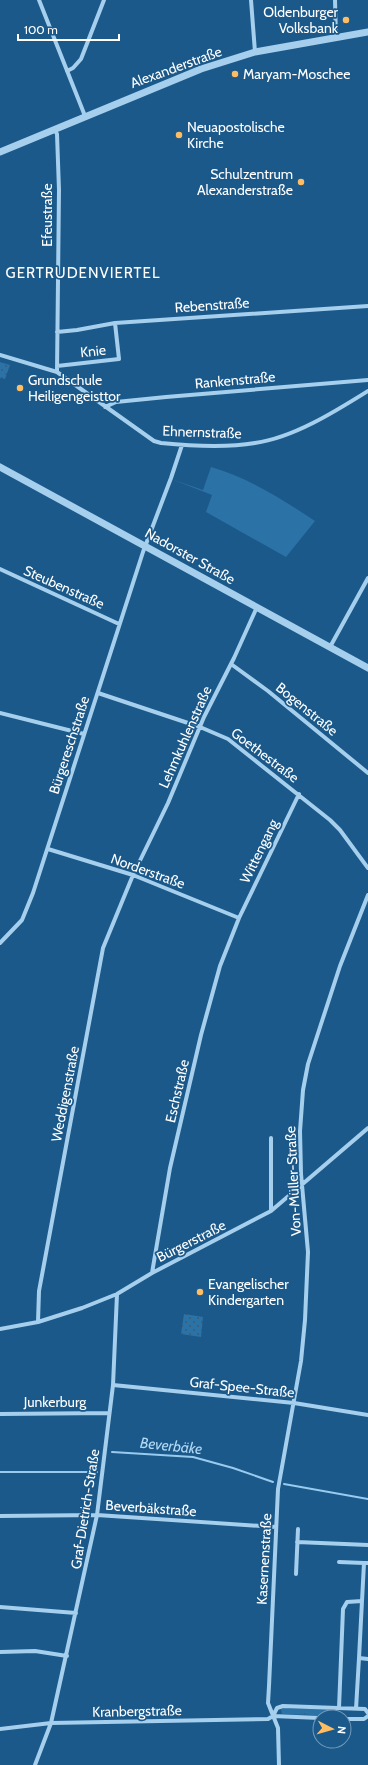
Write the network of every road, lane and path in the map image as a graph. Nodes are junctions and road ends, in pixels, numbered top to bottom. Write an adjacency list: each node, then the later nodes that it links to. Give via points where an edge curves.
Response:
1 (39, 0): 8 (street)
2 (104, 0): 8 (street, via 81,59)
3 (251, 0): 7 (street)
4 (335, 0): 6 (street)
5 (368, 32): 6 (street, Alexanderstraße)
6 (336, 38): 7 (street, Alexanderstraße)
7 (255, 52): 9 (street, Alexanderstraße, via 201,69)
8 (67, 71): 9 (street)
9 (85, 116): 10 (street, Alexanderstraße)
10 (54, 129): 11 (street, Alexanderstraße); 14 (street, Efeustraße, via 59,190)
11 (0, 152)
12 (368, 306): 13 (street, Rebenstraße)
13 (115, 323): 14 (street, Rebenstraße); 16 (street, Knie, via 119,359)
14 (58, 332): 16 (street, Efeustraße)
15 (0, 355): 17 (street, Ehnernstraße)
16 (57, 366): 17 (street, Efeustraße)
17 (57, 372): 20 (street, Ehnernstraße)
18 (368, 380): 20 (street, Rankenstraße, via 152,398 116,402)
19 (368, 391): 21 (street, Ehnernstraße, via 291,433 275,439 255,444)
20 (105, 407): 21 (street, Ehnernstraße, via 154,441)
21 (182, 445): 23 (street, Bürgereschstraße)
22 (0, 467): 23 (street, Nadorster Straße)
23 (145, 546): 26 (street, Nadorster Straße); 27 (street, Bürgereschstraße)
24 (0, 569): 27 (street, Steubenstraße)
25 (368, 578): 28 (street)
26 (257, 607): 28 (street, Nadorster Straße); 29 (street, Lehmkuhlenstraße)
27 (119, 624): 31 (street, Bürgereschstraße)
28 (330, 647): 30 (street, Nadorster Straße)
29 (231, 664): 33 (street, Lehmkuhlenstraße); 35 (street, Bogenstraße)
30 (368, 668)
31 (98, 693): 33 (street, Goethestraße); 34 (street, Bürgereschstraße)
32 (0, 713): 34 (street)
33 (200, 726): 36 (street, Goethestraße, via 228,739); 39 (street, Lehmkuhlenstraße, via 168,803)
34 (84, 734): 37 (street, Bürgereschstraße)
35 (368, 773)
36 (299, 794): 38 (street, Goethestraße, via 340,830); 41 (street, Wittengang)
37 (48, 849): 39 (street, Norderstraße); 42 (street, Bürgereschstraße, via 22,920)
38 (368, 868)
39 (133, 875): 41 (street, Norderstraße); 49 (street, Weddigenstraße, via 103,948 39,1291)
40 (368, 896): 45 (street, Von-Müller-Straße, via 340,966 308,1064 300,1118)
41 (239, 918): 47 (street, Eschstraße, via 220,966 201,1035 170,1168)
42 (0, 943)
43 (368, 1128): 45 (street, Bürgerstraße)
44 (271, 1138): 46 (street)
45 (302, 1186): 46 (street, Bürgerstraße); 52 (street, Von-Müller-Straße, via 308,1274 304,1337)
46 (271, 1211): 47 (street, Bürgerstraße)
47 (152, 1273): 48 (street, Bürgerstraße)
48 (117, 1294): 49 (street, Bürgerstraße); 51 (street, Graf-Dietrich-Straße)
49 (38, 1322): 50 (street, Bürgerstraße)
50 (0, 1329)
51 (112, 1386): 52 (street, Graf-Spee-Straße); 53 (street, Graf-Dietrich-Straße)
52 (294, 1404): 55 (street, Graf-Spee-Straße); 58 (street, Kasernenstraße, via 278,1489)
53 (109, 1413): 54 (street, Junkerburg); 56 (street, Graf-Dietrich-Straße)
54 (0, 1414)
55 (368, 1415)
56 (97, 1515): 57 (street, Beverbäkstraße); 58 (street, Beverbäkstraße); 67 (street, Graf-Dietrich-Straße)
57 (0, 1516)
58 (276, 1527): 75 (street, Kasernenstraße, via 268,1686 268,1703)
59 (298, 1529): 60 (street)
60 (297, 1542): 61 (street); 64 (street)
61 (368, 1545)
62 (339, 1562): 63 (street)
63 (366, 1563): 65 (street)
64 (296, 1574)
65 (362, 1601): 70 (street); 72 (street, via 348,1602 343,1609)
66 (0, 1607): 67 (street)
67 (76, 1613): 69 (street, Graf-Dietrich-Straße)
68 (0, 1652): 69 (street, via 35,1651)
69 (67, 1656): 78 (street, Graf-Dietrich-Straße)
70 (359, 1658): 71 (street); 73 (street)
71 (368, 1659)
72 (339, 1708): 73 (street, Kranbergstraße); 75 (street, Kranbergstraße, via 283,1706 277,1708)
73 (356, 1709): 74 (street, Kranbergstraße, via 365,1709)
74 (368, 1714): 77 (street, Kranbergstraße, via 364,1719)
75 (273, 1716): 76 (street, Kranbergstraße); 78 (street, Kranbergstraße, via 268,1719); 81 (street, Kasernenstraße, via 278,1728)
76 (312, 1718)
77 (352, 1718)
78 (51, 1723): 79 (street, Kranbergstraße); 80 (street, Graf-Dietrich-Straße)
79 (0, 1729)
80 (35, 1765)
81 (279, 1765)

